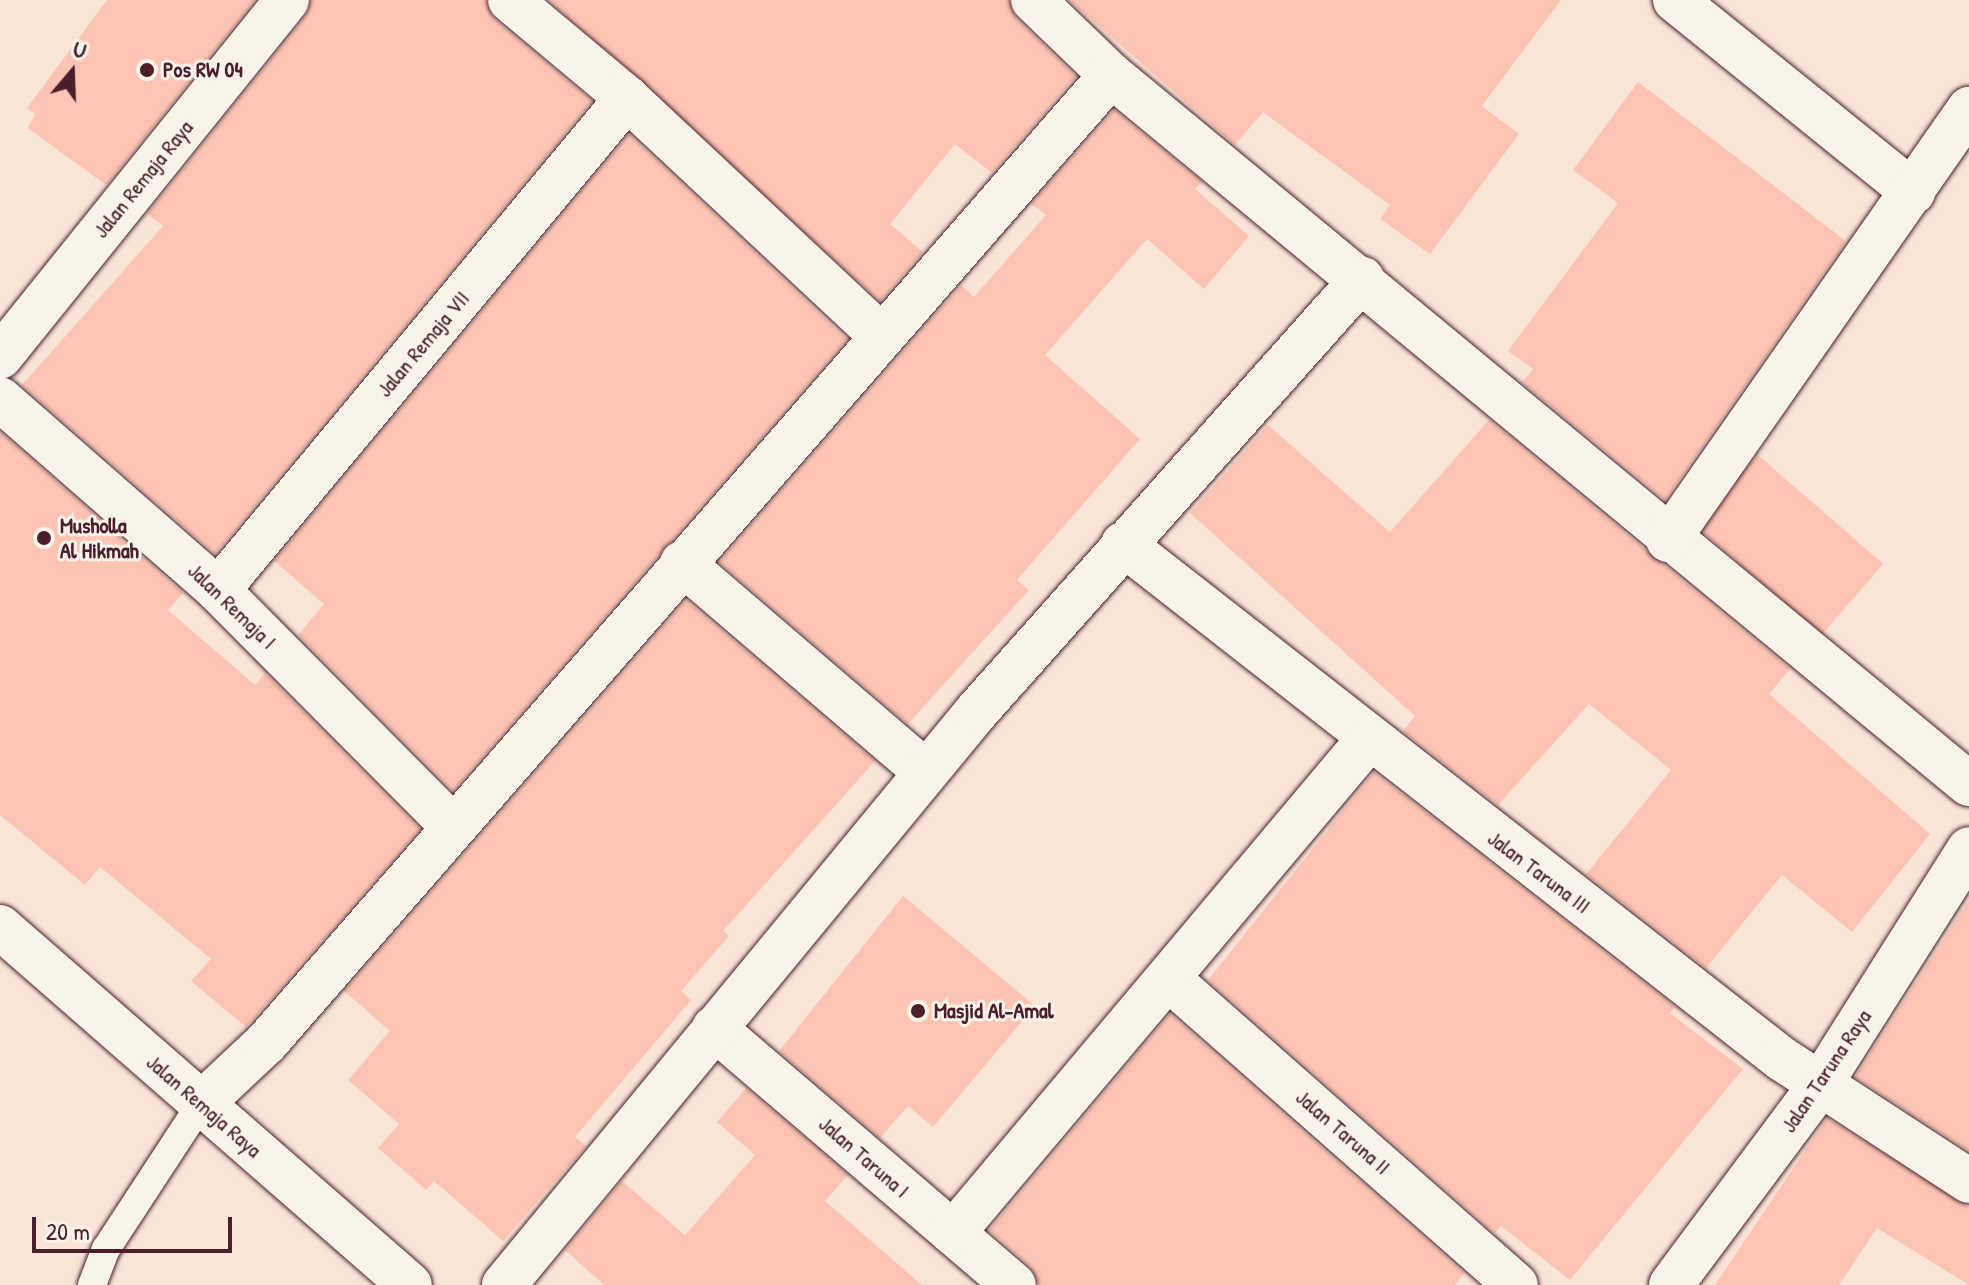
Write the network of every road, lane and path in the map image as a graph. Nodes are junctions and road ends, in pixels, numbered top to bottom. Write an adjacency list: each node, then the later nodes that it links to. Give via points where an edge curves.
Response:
1 (287, 0): 11 (street, Jalan Remaja Raya)
2 (510, 0): 6 (street)
3 (1033, 0): 5 (street)
4 (1686, 4): 8 (street)
5 (1111, 75): 9 (street); 10 (street)
6 (627, 98): 10 (street); 16 (street, Jalan Remaja VII)
7 (1969, 109): 8 (street)
8 (1913, 192): 13 (street)
9 (1362, 279): 13 (street); 14 (street)
10 (881, 336): 15 (street)
11 (0, 357)
12 (0, 399): 16 (street, Jalan Remaja I)
13 (1668, 540): 19 (street)
14 (1123, 544): 17 (street, Jalan Taruna III); 18 (street)
15 (682, 563): 18 (street); 20 (street)
16 (218, 590): 20 (street, Jalan Remaja I)
17 (1367, 741): 23 (street); 25 (street, Jalan Taruna III)
18 (926, 772): 24 (street)
19 (1969, 784)
20 (451, 825): 26 (street, via 266,1043)
21 (1969, 849): 25 (street, Jalan Taruna Raya)
22 (0, 927): 26 (street, Jalan Remaja Raya)
23 (1170, 980): 28 (street); 33 (street, Jalan Taruna II)
24 (714, 1028): 28 (street, Jalan Taruna I); 31 (street)
25 (1820, 1085): 27 (street, Jalan Taruna III); 34 (street, Jalan Taruna Raya)
26 (201, 1104): 29 (lane, via 106,1249); 30 (street, Jalan Remaja Raya)
27 (1969, 1181)
28 (953, 1233): 32 (street, Jalan Taruna I)
29 (92, 1285)
30 (410, 1285)
31 (504, 1285)
32 (1014, 1285)
33 (1516, 1285)
34 (1671, 1285)

